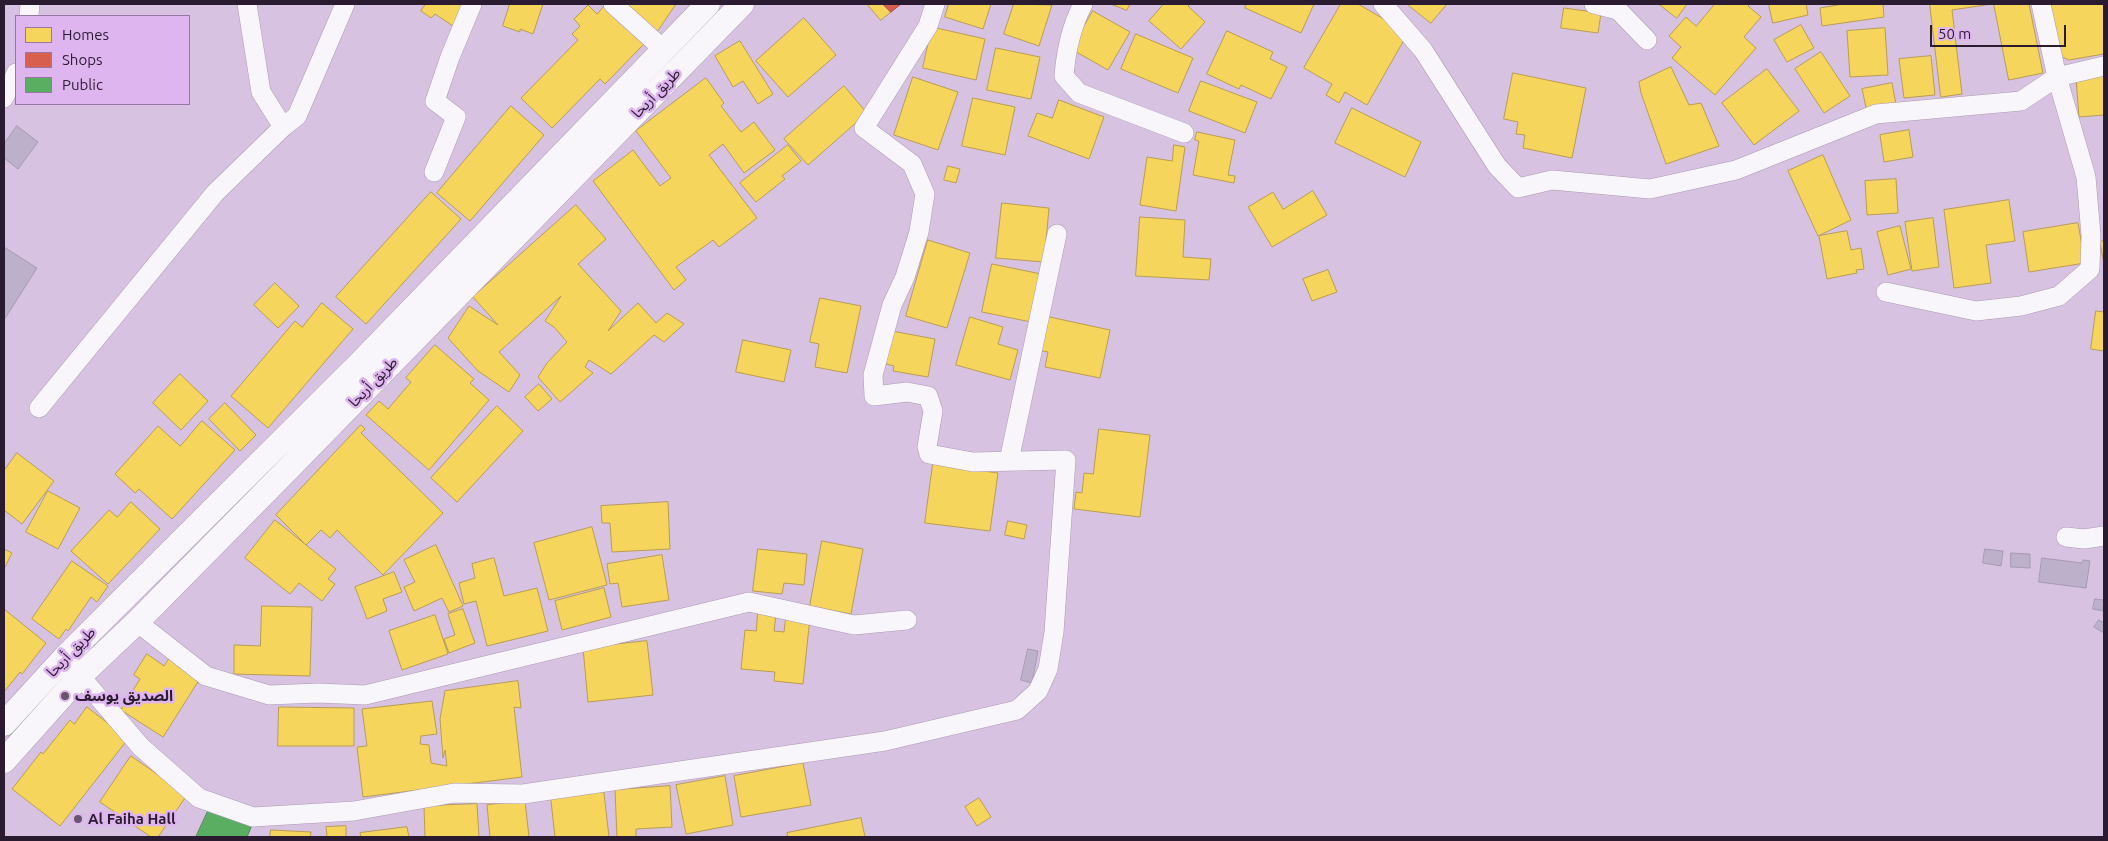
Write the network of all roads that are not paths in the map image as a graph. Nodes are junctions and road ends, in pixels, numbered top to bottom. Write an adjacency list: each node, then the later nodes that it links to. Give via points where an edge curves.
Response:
1 (246, 4): 18 (street, via 261,92)
2 (345, 4): 18 (street, via 297,116)
3 (472, 4): 20 (street, via 435,100 456,117)
4 (613, 4): 13 (street)
5 (708, 4): 13 (main road, طريق أريحا)
6 (742, 4): 28 (main road, طريق أريحا)
7 (935, 4): 24 (street, via 928,26 864,128 912,164 926,194 919,232 892,305 873,374 874,396 907,392 928,396 933,412 927,447 929,454 973,462)
8 (1083, 4): 19 (street, via 1066,51 1064,76 1079,93)
9 (1383, 4): 16 (street, via 1423,50 1497,166 1518,188 1552,180 1650,189 1736,170 1876,114 2021,101)
10 (1594, 4): 12 (street, via 1618,10)
11 (2041, 4): 16 (street)
12 (1647, 40)
13 (663, 49): 29 (main road, طريق أريحا, via 361,362 263,458)
14 (2104, 66): 16 (street)
15 (15, 75): 17 (street)
16 (2057, 77): 22 (street, via 2086,177 2091,235 2090,270 2060,296 2021,306 1976,311)
17 (4, 98)
18 (282, 127): 23 (street, via 216,193)
19 (1184, 133)
20 (434, 172)
21 (1057, 234): 24 (street)
22 (1886, 292)
23 (39, 408)
24 (1009, 461): 29 (street, via 1066,460 1054,632 1048,669 1038,691 1017,710 885,741 523,794 454,793 354,811 253,817 198,798 141,747)
25 (2104, 536): 26 (street)
26 (2066, 537)
27 (907, 620): 28 (street, via 854,625 749,602 365,695 269,695 206,676)
28 (137, 622): 29 (main road, طريق أريحا)
29 (72, 668): 30 (main road, طريق أريحا); 31 (main road, طريق أريحا)
30 (4, 724)
31 (4, 761)

